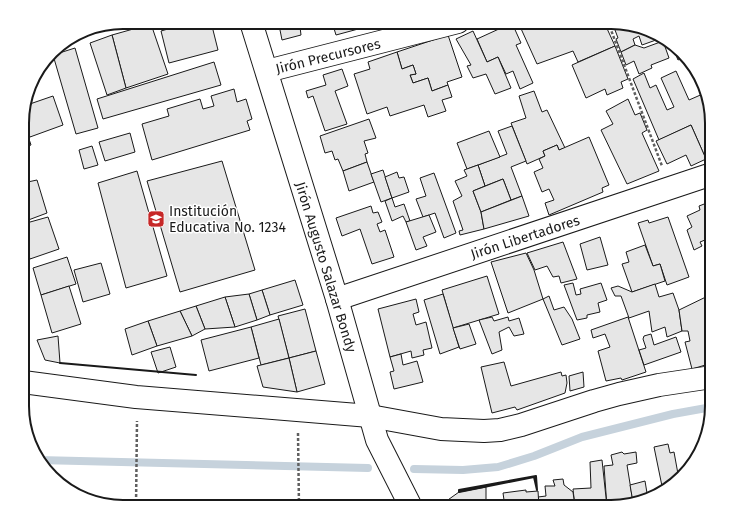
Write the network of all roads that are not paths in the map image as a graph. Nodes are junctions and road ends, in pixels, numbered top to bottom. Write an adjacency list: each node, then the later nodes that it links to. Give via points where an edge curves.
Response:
1 (253, 29): 3 (street, Jirón Augusto Salazar Bondy)
2 (431, 29): 3 (street, Jirón Precursores)
3 (267, 71): 5 (street, Jirón Augusto Salazar Bondy)
4 (705, 176): 5 (street, Jirón Libertadores)
5 (337, 299): 8 (street, Jirón Augusto Salazar Bondy)
6 (705, 378): 8 (street, via 659,385 594,400 551,416 500,430 441,429)
7 (29, 383): 8 (street, via 136,397)
8 (370, 416): 9 (street, Jirón Augusto Salazar Bondy, via 377,440)
9 (407, 500)

